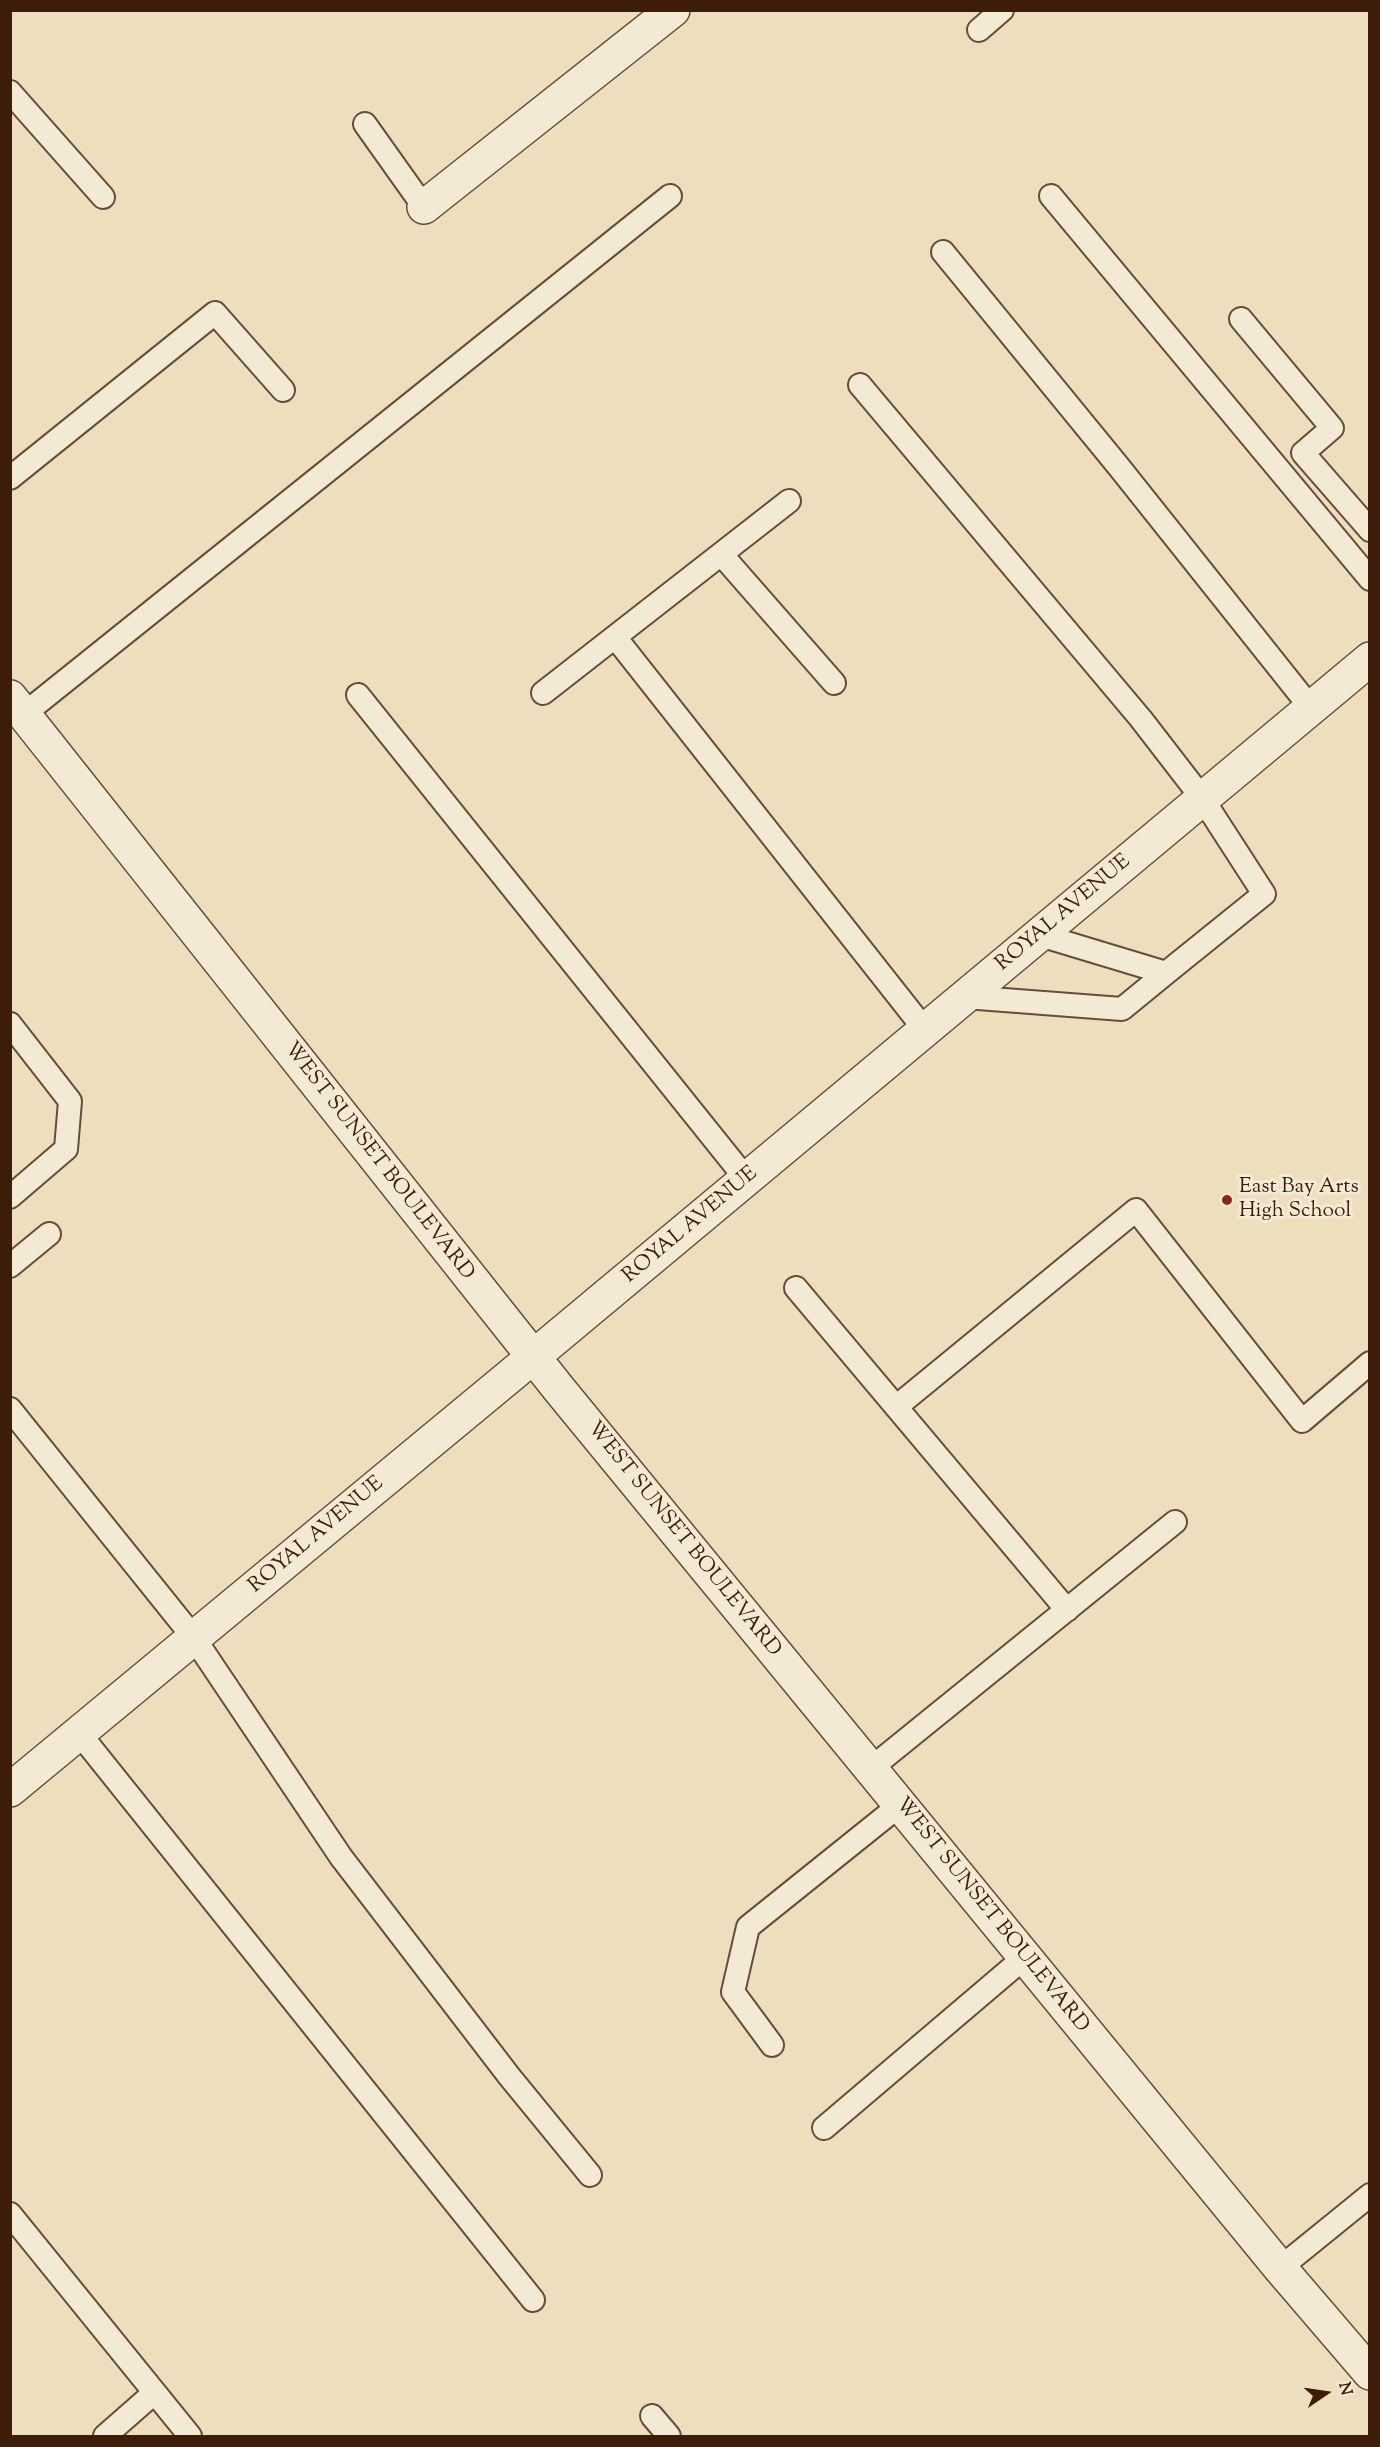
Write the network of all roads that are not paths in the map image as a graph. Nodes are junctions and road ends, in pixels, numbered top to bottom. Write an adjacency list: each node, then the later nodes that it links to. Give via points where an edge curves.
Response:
1 (673, 10): 9 (street)
2 (1002, 10): 3 (lane)
3 (979, 30)
4 (10, 92): 8 (lane)
5 (365, 124): 9 (lane)
6 (670, 196): 24 (lane)
7 (1052, 196): 18 (lane)
8 (103, 197)
9 (424, 207)
10 (943, 252): 25 (lane)
11 (1241, 319): 16 (lane, via 1332,428 1303,453)
12 (860, 385): 26 (lane, via 1141,719)
13 (283, 390): 14 (lane, via 215,313)
14 (10, 478)
15 (789, 501): 17 (lane)
16 (1370, 530)
17 (721, 554): 19 (lane); 21 (lane)
18 (1370, 579)
19 (615, 637): 22 (lane); 31 (lane)
20 (1370, 659): 25 (street, ROYAL AVENUE)
21 (834, 683)
22 (543, 693)
23 (357, 695): 32 (lane)
24 (17, 706): 37 (street, WEST SUNSET BOULEVARD)
25 (1311, 708): 26 (street, ROYAL AVENUE)
26 (1202, 798): 27 (street, ROYAL AVENUE); 28 (lane, via 1264,894)
27 (1040, 935): 28 (lane); 29 (street, ROYAL AVENUE)
28 (1166, 973): 29 (lane, via 1122,1009)
29 (965, 997): 31 (street, ROYAL AVENUE)
30 (10, 1024): 33 (lane, via 70,1101 66,1149)
31 (925, 1030): 32 (street, ROYAL AVENUE)
32 (747, 1180): 37 (street, ROYAL AVENUE)
33 (10, 1197)
34 (49, 1234): 35 (lane)
35 (10, 1266)
36 (796, 1288): 39 (lane)
37 (534, 1358): 43 (street, ROYAL AVENUE); 45 (street, WEST SUNSET BOULEVARD)
38 (1370, 1363): 39 (lane, via 1302,1421 1136,1210)
39 (896, 1407): 42 (lane)
40 (10, 1409): 43 (lane)
41 (1175, 1522): 42 (lane)
42 (1067, 1610): 45 (lane)
43 (194, 1638): 44 (street, ROYAL AVENUE); 51 (lane, via 341,1857)
44 (79, 1733): 46 (street, ROYAL AVENUE); 55 (lane)
45 (870, 1768): 47 (street, WEST SUNSET BOULEVARD)
46 (10, 1790)
47 (900, 1805): 48 (street, WEST SUNSET BOULEVARD); 49 (lane, via 748,1927 733,1992)
48 (1025, 1957): 50 (lane); 54 (street, WEST SUNSET BOULEVARD)
49 (772, 2045)
50 (824, 2128)
51 (590, 2175)
52 (1370, 2195): 54 (lane)
53 (10, 2214): 57 (lane)
54 (1280, 2268): 56 (street, WEST SUNSET BOULEVARD)
55 (533, 2300)
56 (1370, 2373)
57 (154, 2393): 59 (lane); 60 (lane)
58 (652, 2416): 61 (lane)
59 (105, 2436)
60 (190, 2436)
61 (669, 2436)

